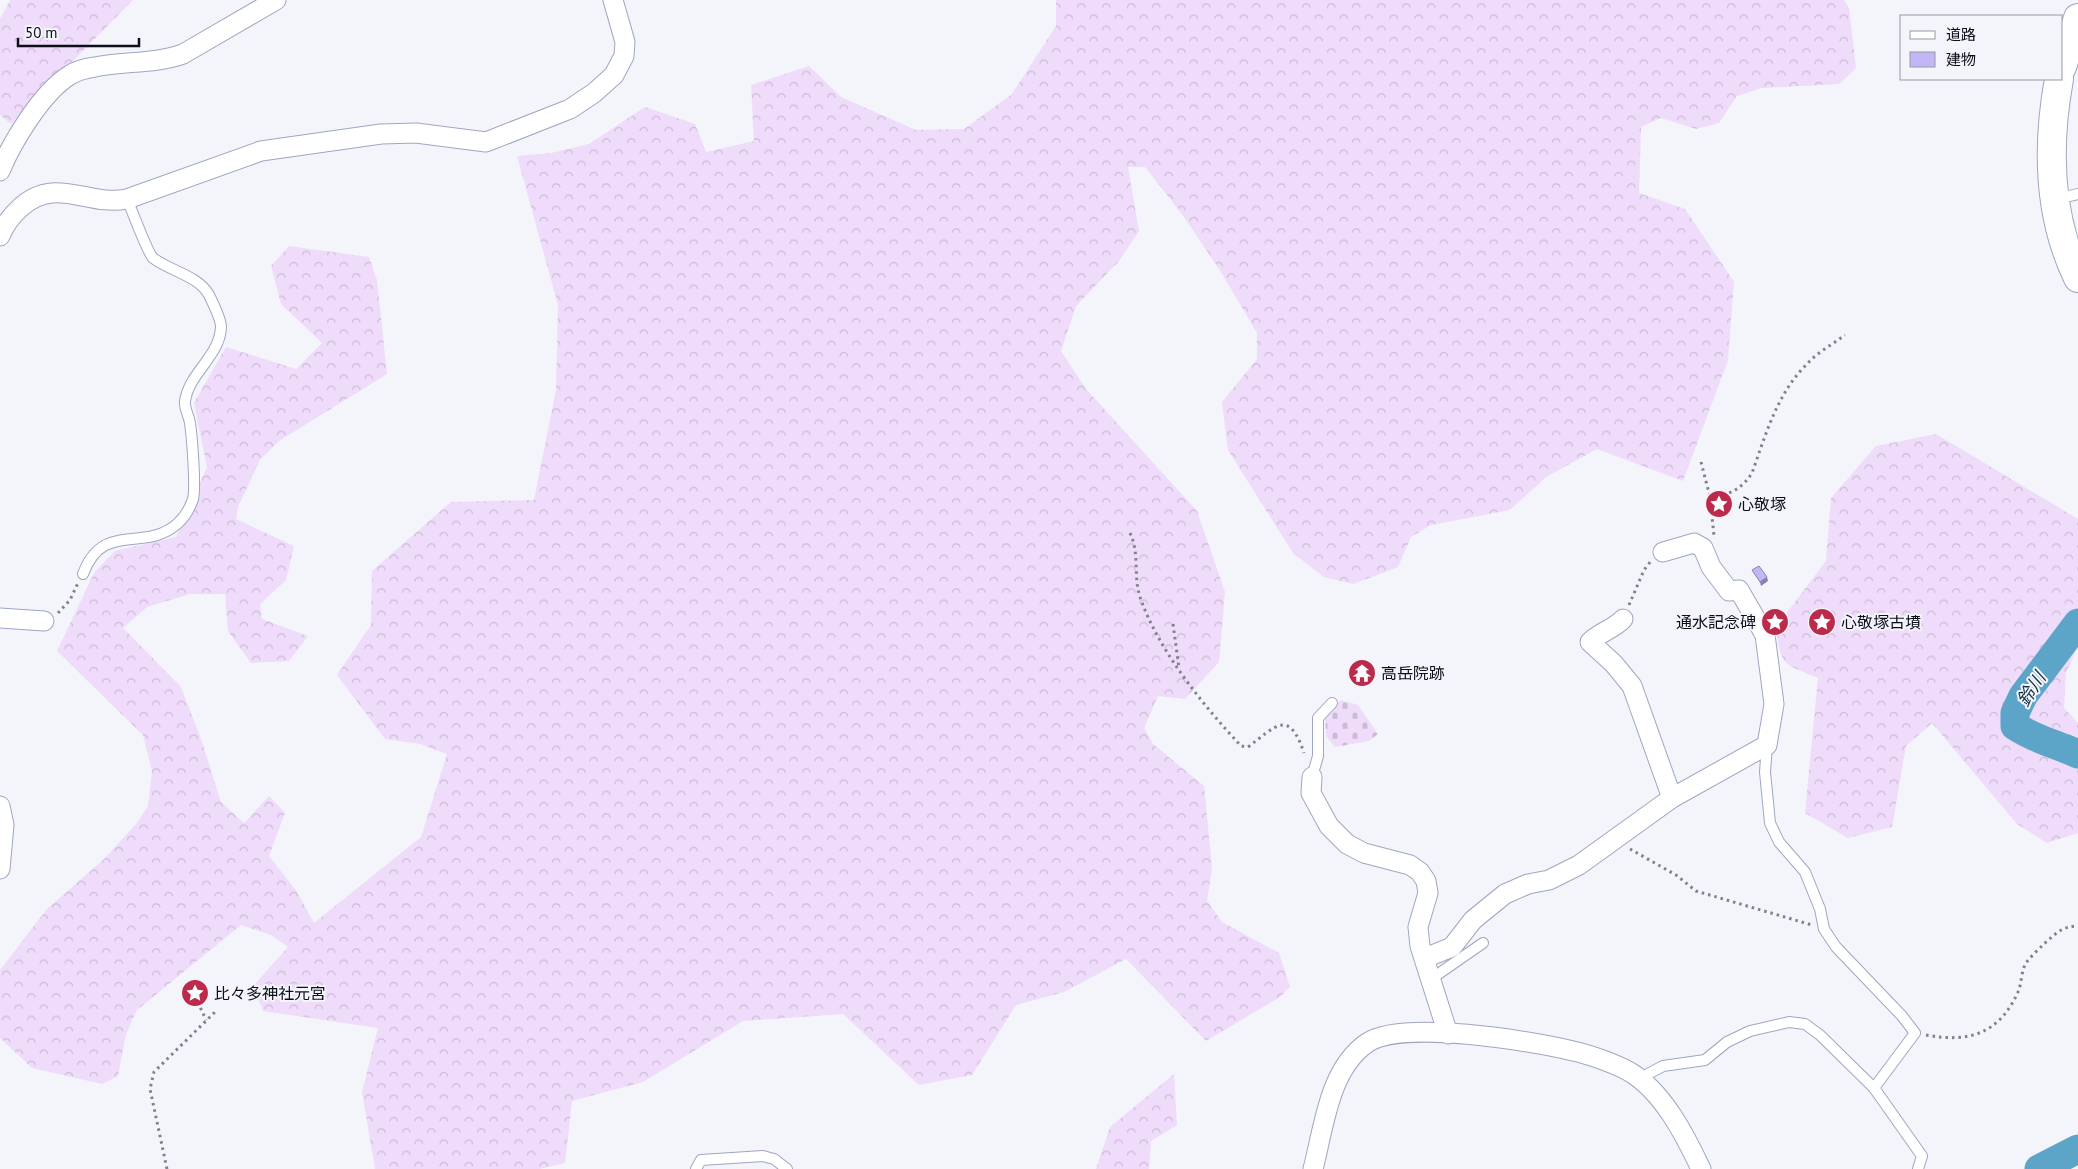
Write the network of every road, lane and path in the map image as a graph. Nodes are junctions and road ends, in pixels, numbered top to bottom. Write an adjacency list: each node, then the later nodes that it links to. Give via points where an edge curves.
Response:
1 (276, 0): 6 (street, via 183,54 168,59 94,67 70,75 39,105)
2 (613, 0): 8 (street, via 625,42 624,56 614,75 570,108 486,142 416,133 381,134 261,151)
3 (2078, 18): 4 (main road)
4 (2063, 64)
5 (2059, 80): 7 (main road, via 2051,138)
6 (0, 171)
7 (2066, 196): 10 (main road, via 2060,226)
8 (127, 199): 9 (street, via 115,202 49,192 24,204); 17 (lane, via 152,257 199,284 209,294 221,326 215,347 190,384 185,403 190,422 194,497 187,512 176,525 155,536 115,541 99,548 88,559)
9 (1, 227)
10 (2078, 278)
11 (1845, 335): 13 (path, via 1808,362 1789,385 1774,412 1748,480 1730,494)
12 (1701, 462): 13 (path)
13 (1710, 497): 15 (path)
14 (1130, 533): 22 (path, via 1136,545 1138,592 1148,621)
15 (1714, 539)
16 (1663, 552): 19 (path, via 1644,570); 24 (street, via 1694,544 1703,548 1729,591 1739,590 1765,635 1774,704)
17 (83, 574): 20 (path, via 70,600 58,613)
18 (0, 618): 20 (street)
19 (1623, 620): 26 (street, via 1590,642 1632,686)
20 (44, 621)
21 (1173, 624): 22 (path)
22 (1178, 668): 25 (path, via 1241,746 1248,747 1278,725 1291,727)
23 (1332, 703): 25 (lane, via 1318,718 1318,756)
24 (1767, 745): 26 (street); 31 (lane, via 1765,772 1770,823 1779,842 1805,872 1820,909)
25 (1312, 776): 33 (street, via 1311,793 1329,826 1347,844 1364,853 1410,865 1426,881 1428,892 1418,927)
26 (1672, 798): 28 (street)
27 (0, 806): 29 (street, via 4,832)
28 (1614, 840): 31 (path, via 1676,875 1696,891); 33 (street, via 1579,865 1549,880 1528,884 1505,894 1473,920 1452,947)
29 (0, 868)
30 (2078, 926): 39 (path, via 2057,931 2026,964 2018,991 2004,1017 1984,1032 1964,1038)
31 (1824, 929): 39 (lane, via 1836,947)
32 (1483, 942): 34 (lane)
33 (1425, 958): 34 (street)
34 (1431, 978): 38 (street)
35 (196, 996): 37 (path)
36 (216, 1011): 37 (path)
37 (206, 1020): 42 (path, via 154,1072 150,1089)
38 (1448, 1034): 40 (street, via 1501,1038 1575,1051 1630,1072); 45 (street, via 1385,1035 1368,1042 1350,1058 1336,1083)
39 (1915, 1034): 41 (lane)
40 (1642, 1082): 41 (lane, via 1648,1074 1663,1066 1705,1060 1727,1042 1750,1030 1789,1022 1805,1024 1820,1035); 46 (street, via 1676,1121)
41 (1874, 1088): 47 (lane, via 1922,1156)
42 (167, 1169)
43 (696, 1169): 44 (lane, via 701,1160 763,1156 774,1159)
44 (787, 1169)
45 (1313, 1169)
46 (1701, 1169)
47 (1918, 1169)

